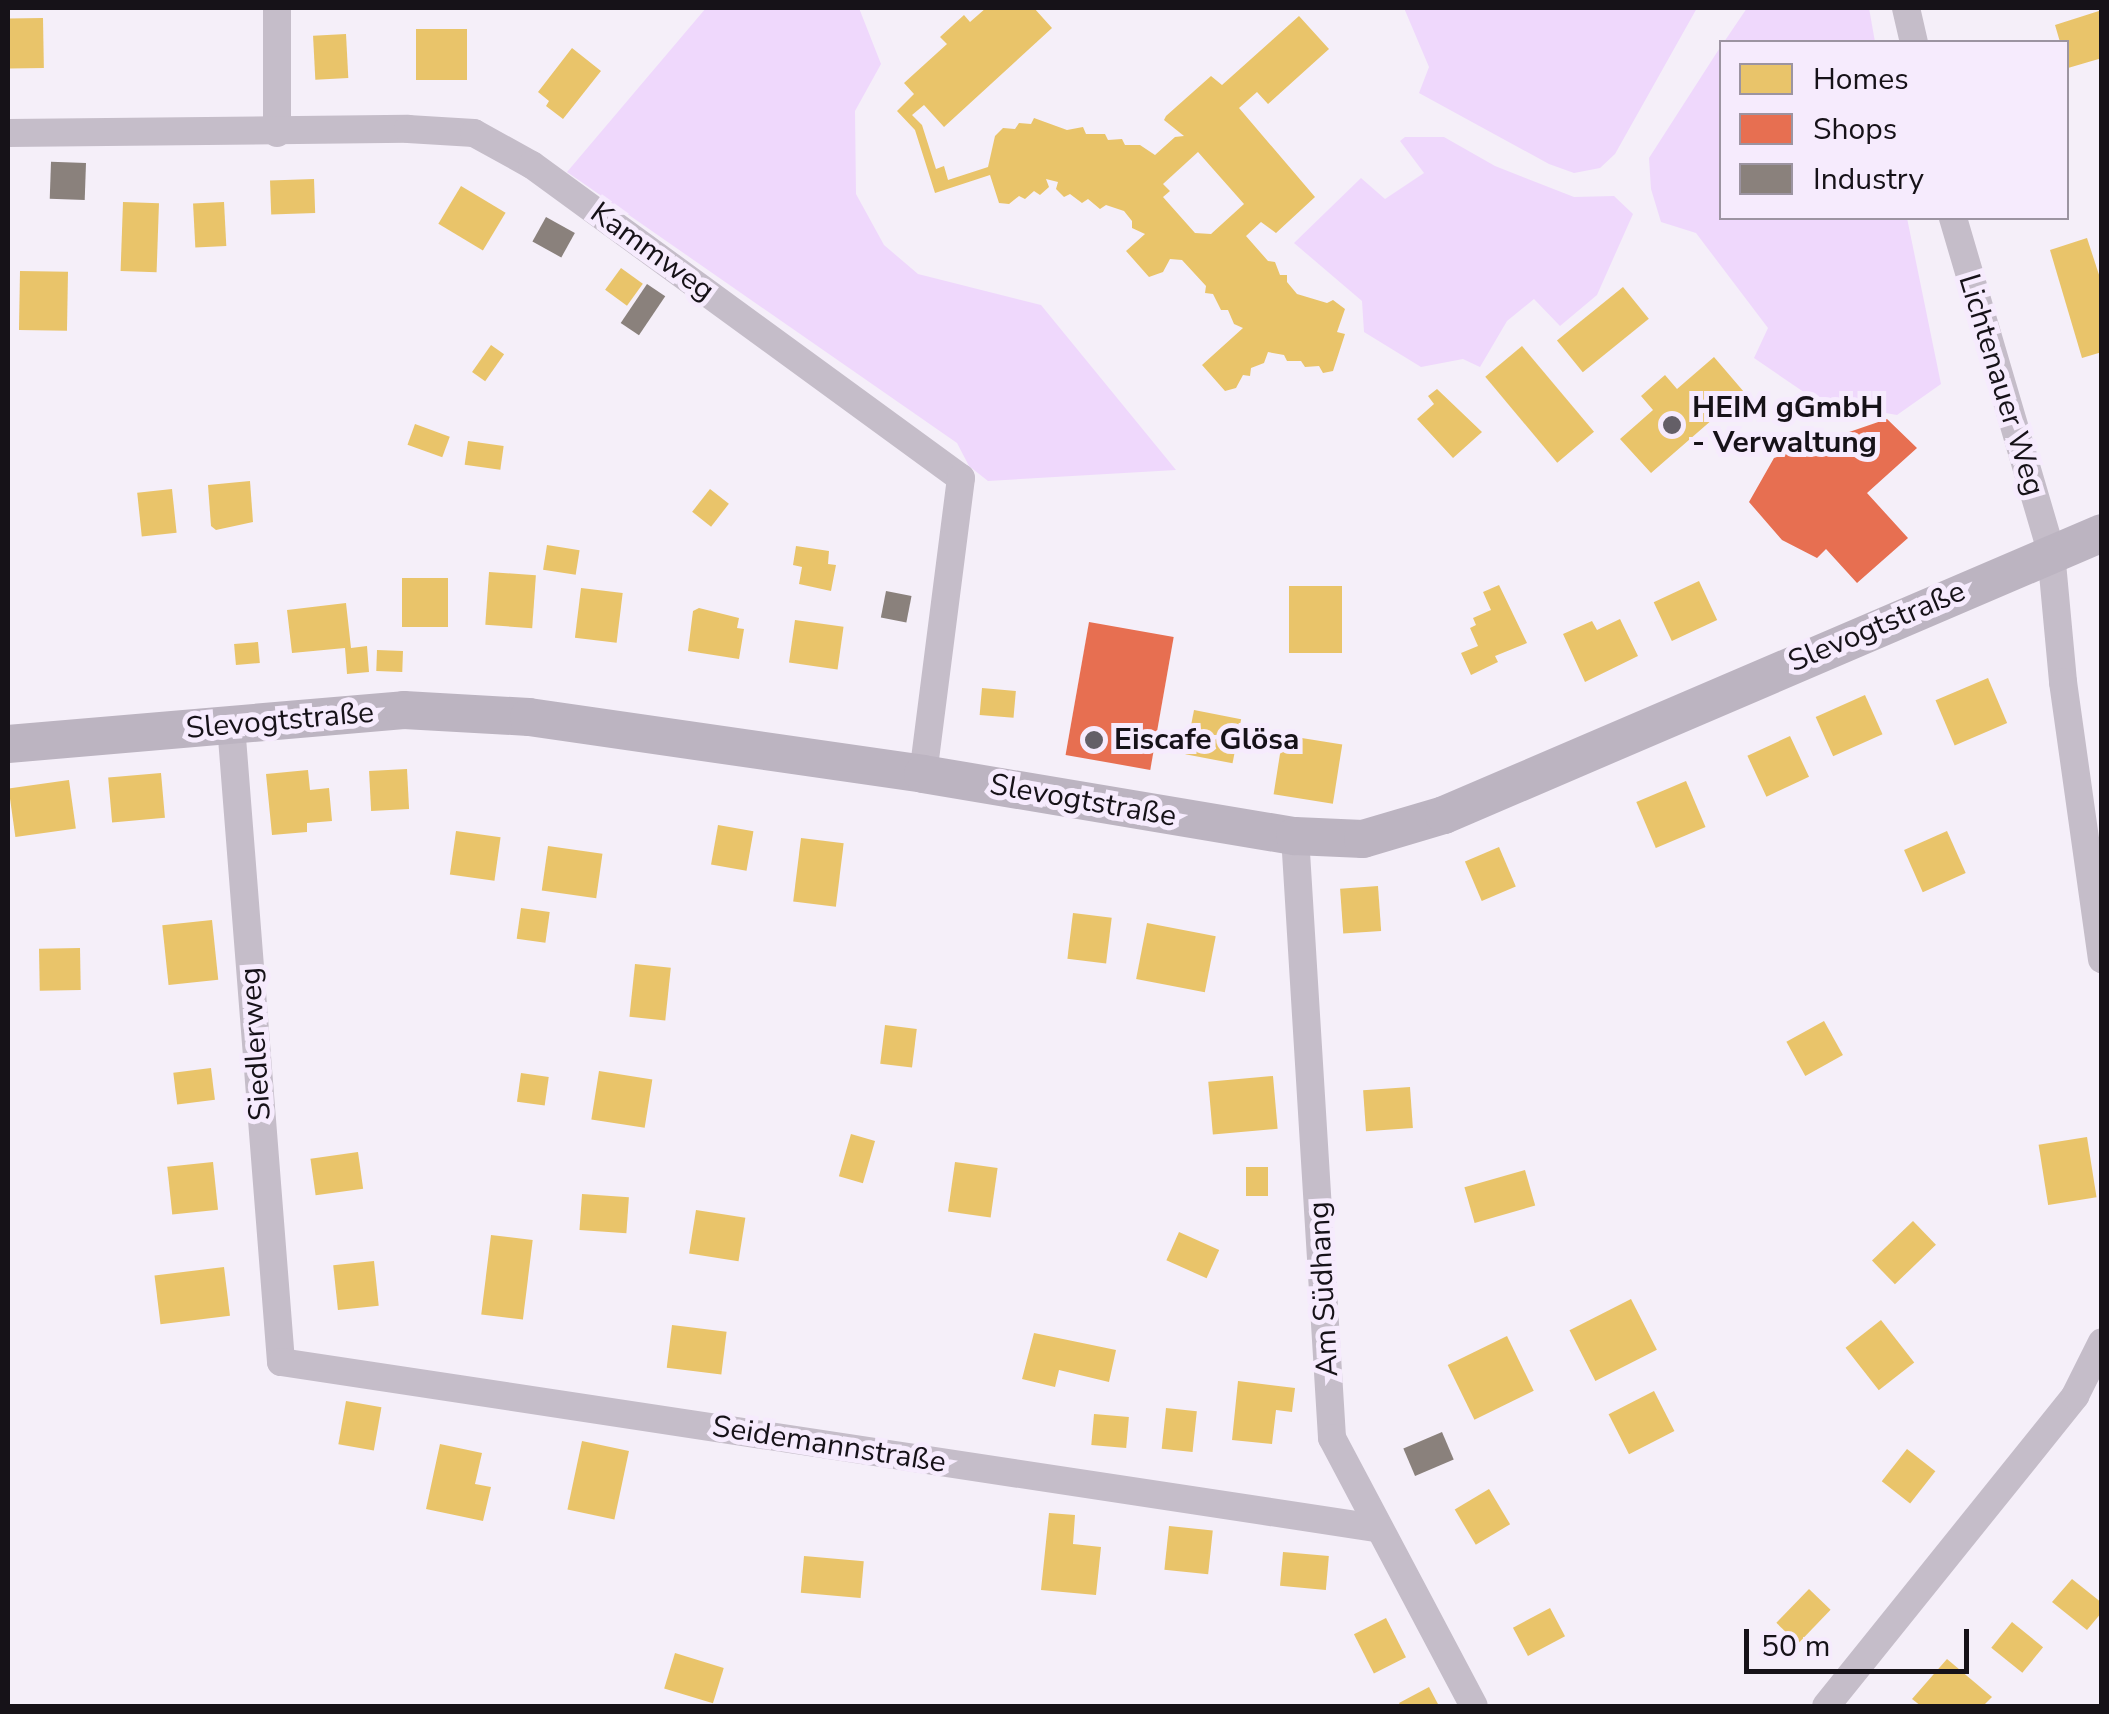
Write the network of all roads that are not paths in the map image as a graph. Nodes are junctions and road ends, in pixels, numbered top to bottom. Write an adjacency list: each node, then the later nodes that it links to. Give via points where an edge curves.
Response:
1 (277, 8): 4 (street)
2 (1906, 8): 3 (street)
3 (1914, 40)
4 (278, 132): 5 (street, Kammweg); 11 (street, Kammweg, via 474,133 532,165 961,478)
5 (8, 133)
6 (1955, 220): 8 (street, Lichtenauer Weg)
7 (2102, 532): 8 (street, Slevogtstraße)
8 (2052, 552): 12 (street, Slevogtstraße, via 1444,814 1363,838); 13 (street, Lichtenauer Weg)
9 (231, 726): 10 (street, Slevogtstraße); 11 (street, Slevogtstraße, via 404,710 529,717); 15 (street, Siedlerweg)
10 (8, 744)
11 (922, 774): 12 (street, Slevogtstraße)
12 (1294, 836): 16 (street, Am Südhang, via 1332,1438)
13 (2102, 959)
14 (2102, 1342): 18 (street, via 2075,1396)
15 (281, 1362): 16 (street, Seidemannstraße)
16 (1376, 1528): 17 (street, Am Südhang)
17 (1474, 1706)
18 (1826, 1706)

